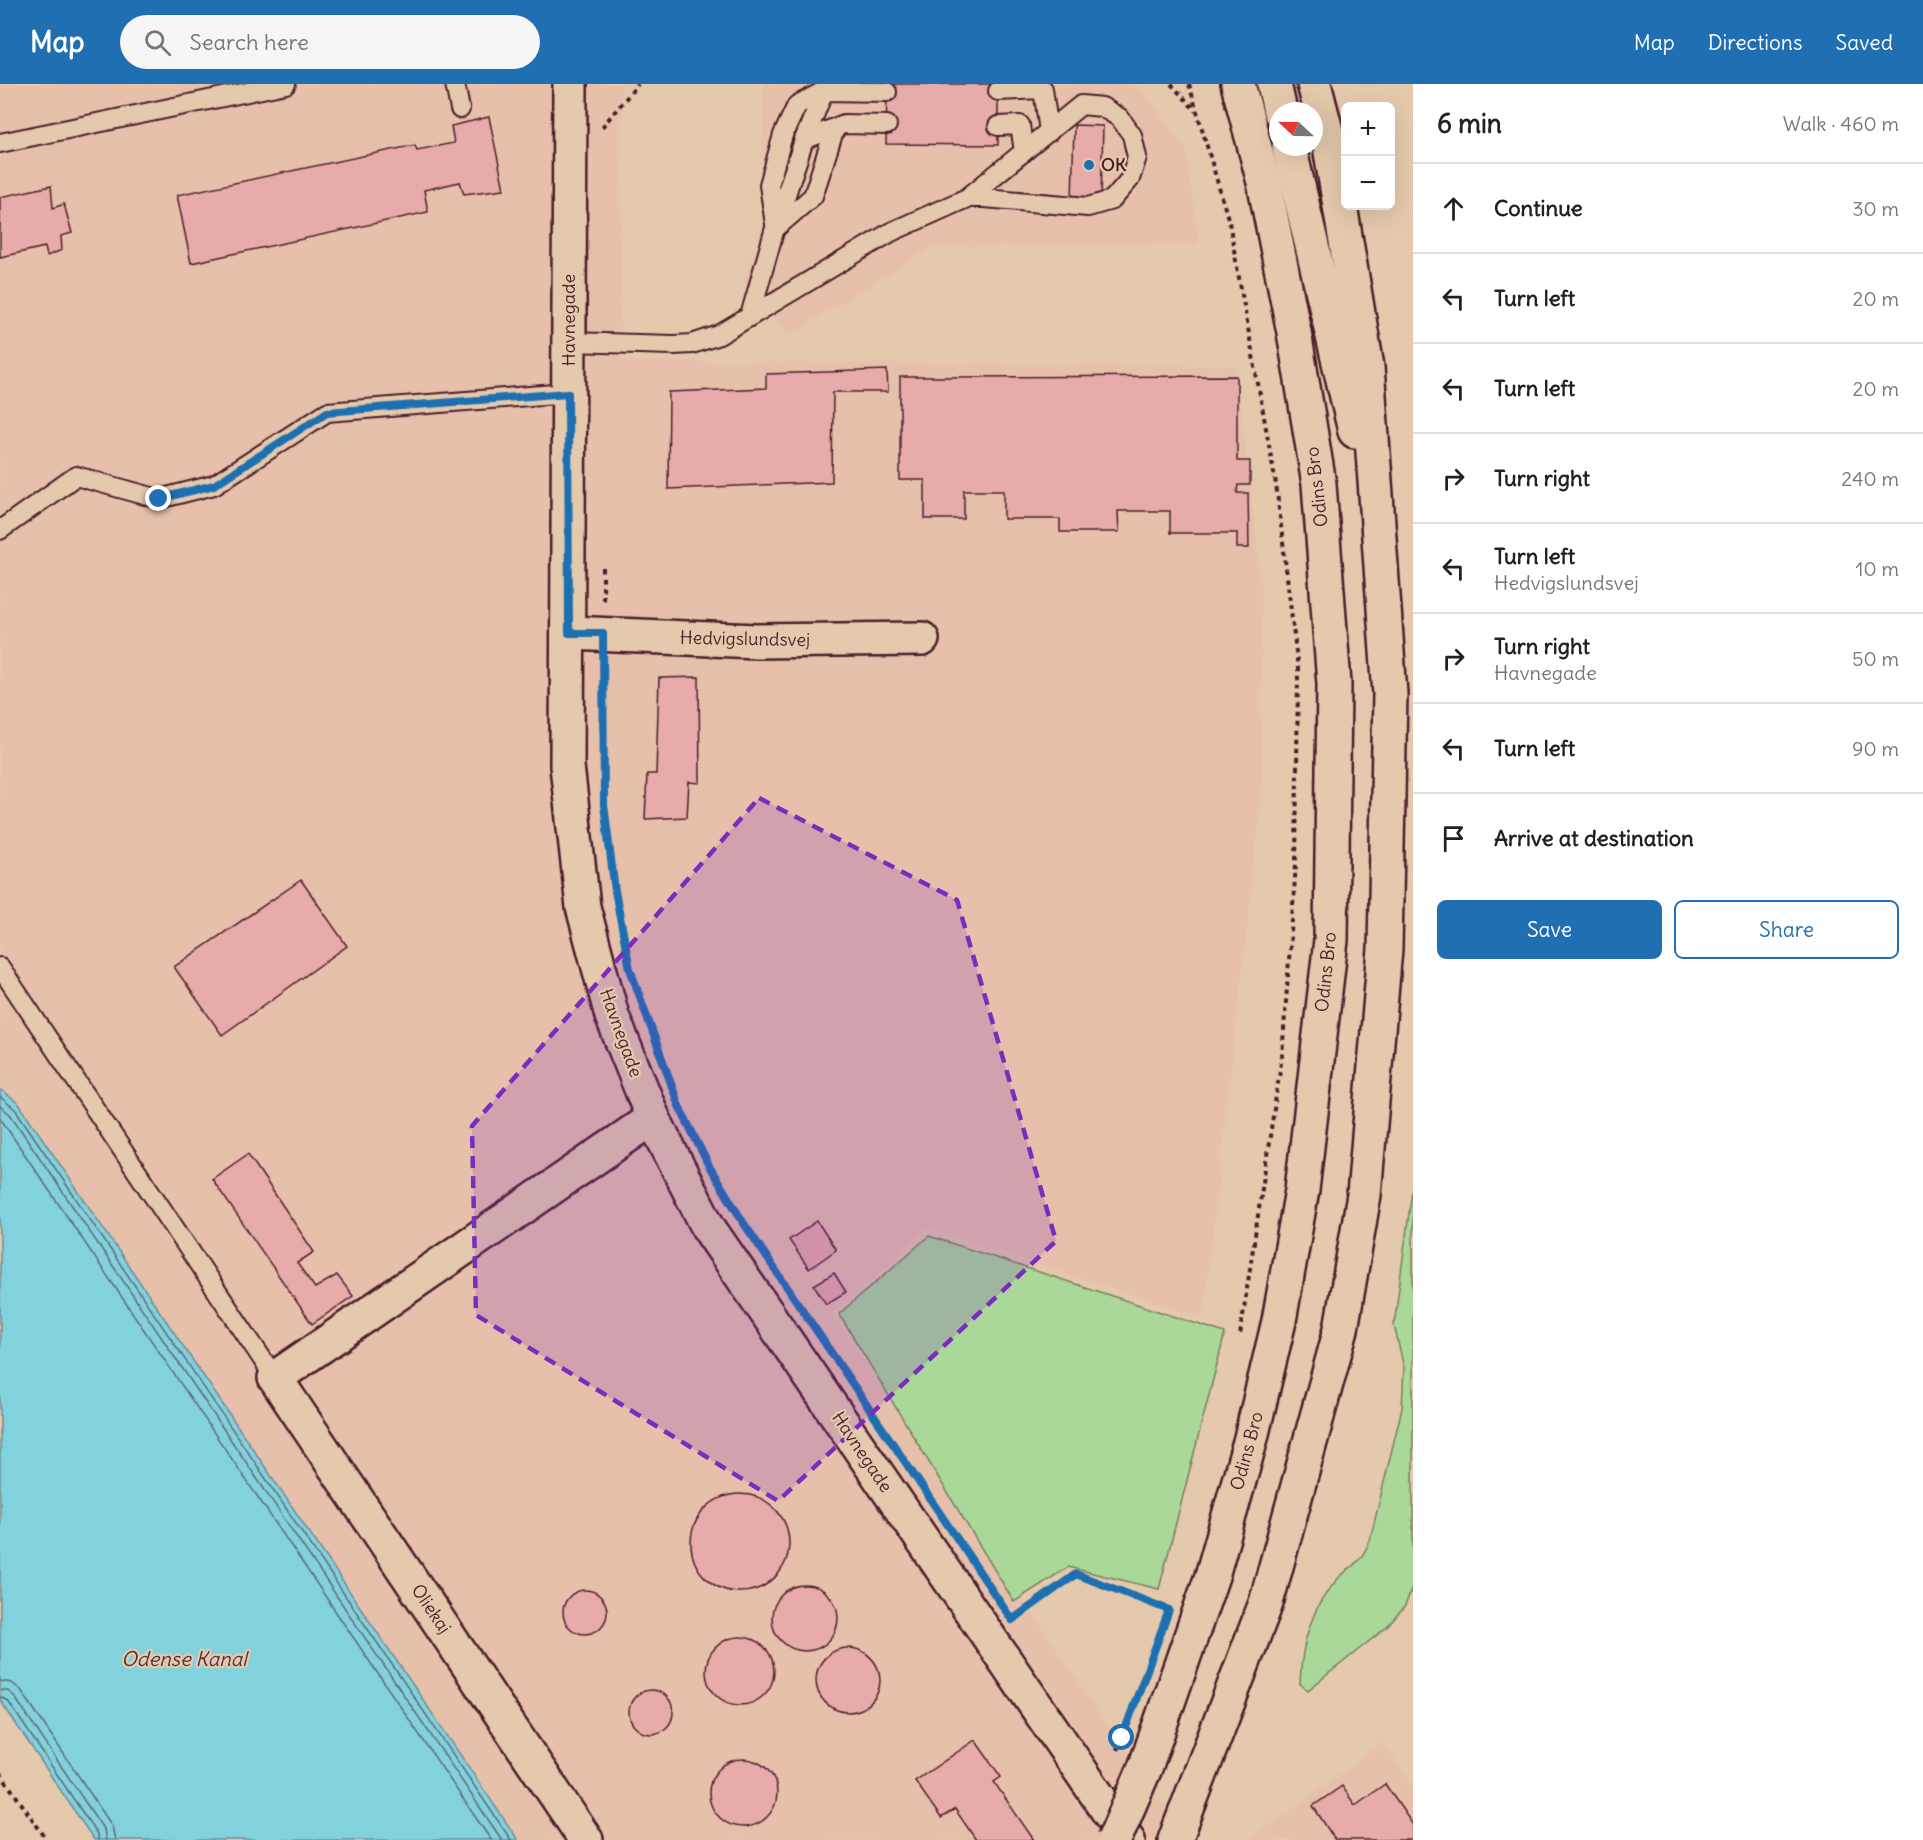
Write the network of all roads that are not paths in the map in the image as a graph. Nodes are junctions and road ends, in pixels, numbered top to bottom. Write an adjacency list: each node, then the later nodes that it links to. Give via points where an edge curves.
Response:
1 (286, 84): 17 (lane)
2 (455, 84): 11 (lane)
3 (570, 84): 23 (main road, Havnegade)
4 (1238, 84): 34 (main road, Odins Bro, bridge, via 1274,228 1319,484 1334,684 1331,940 1302,1190 1279,1321 1250,1442 1212,1576 1145,1768)
5 (1274, 84): 10 (main road)
6 (1314, 84): 25 (main road, via 1330,146 1366,367)
7 (824, 91): 9 (lane); 16 (lane); 21 (lane, via 797,105 783,135 769,185)
8 (998, 91): 15 (lane, via 1043,89)
9 (887, 92)
10 (1278, 102)
11 (460, 109)
12 (886, 125): 14 (lane, via 844,124)
13 (998, 126): 18 (lane, via 1020,125)
14 (835, 128): 16 (lane); 21 (lane, via 813,196)
15 (1049, 132): 18 (lane); 20 (lane, via 1081,105 1102,107 1120,118 1132,135 1137,157 1130,179 1112,200 1088,207)
16 (804, 140): 21 (lane)
17 (0, 143)
18 (1024, 152): 20 (lane)
19 (1291, 156): 25 (main road)
20 (967, 198): 22 (lane, via 891,232)
21 (775, 228): 22 (lane)
22 (750, 316): 23 (lane, via 719,335 692,344)
23 (569, 342): 24 (main road, Havnegade)
24 (568, 393): 26 (lane, via 327,412 214,485 159,499 76,476); 27 (main road, Havnegade)
25 (1377, 526): 32 (main road, via 1390,694 1385,949 1364,1195 1341,1329 1266,1603)
26 (0, 530)
27 (569, 633): 28 (main road, Hedvigslundsvej, via 757,641); 30 (main road, Havnegade, via 567,766 583,907 612,1016)
28 (922, 639)
29 (0, 966): 31 (lane)
30 (653, 1118): 31 (main road); 35 (main road, Havnegade, via 708,1227)
31 (275, 1377): 33 (main road, Oliekaj)
32 (1179, 1829)
33 (586, 1840)
34 (1114, 1840)
35 (1128, 1840)

